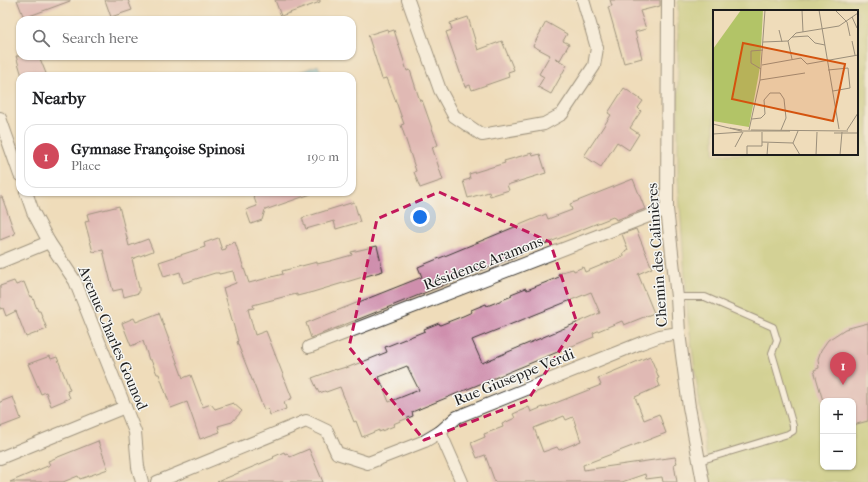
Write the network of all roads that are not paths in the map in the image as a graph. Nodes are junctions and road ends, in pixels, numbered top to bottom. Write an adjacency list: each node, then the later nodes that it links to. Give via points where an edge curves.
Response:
1 (408, 0): 2 (street, via 440,90 454,116 482,135 544,124 562,114 594,66 597,48)
2 (583, 0)
3 (668, 0): 7 (street, Chemin des Calinières)
4 (0, 118): 5 (street)
5 (16, 164)
6 (27, 196): 8 (street, Avenue Charles Gounod)
7 (667, 209): 10 (street, Chemin des Calinières); 12 (street, Résidence Aramons)
8 (49, 242): 9 (street); 13 (street, Avenue Charles Gounod, via 75,281)
9 (0, 262)
10 (677, 297): 11 (street, Chemin des Calinières); 16 (lane, via 705,297 773,327 777,340 772,353 793,426 793,431 788,434)
11 (679, 334): 14 (street, Rue Giuseppe Verdi, via 660,336 641,343 457,416); 16 (street, Chemin des Calinières)
12 (310, 347)
13 (125, 407): 15 (street); 17 (street, Avenue Charles Gounod, via 135,432)
14 (440, 432): 18 (street, Rue Giuseppe Verdi, via 425,441 368,463 337,453 327,431 306,421); 19 (street)
15 (0, 458)
16 (699, 461): 20 (street, Chemin des Calinières)
17 (142, 482)
18 (157, 482)
19 (462, 482)
20 (703, 482)

